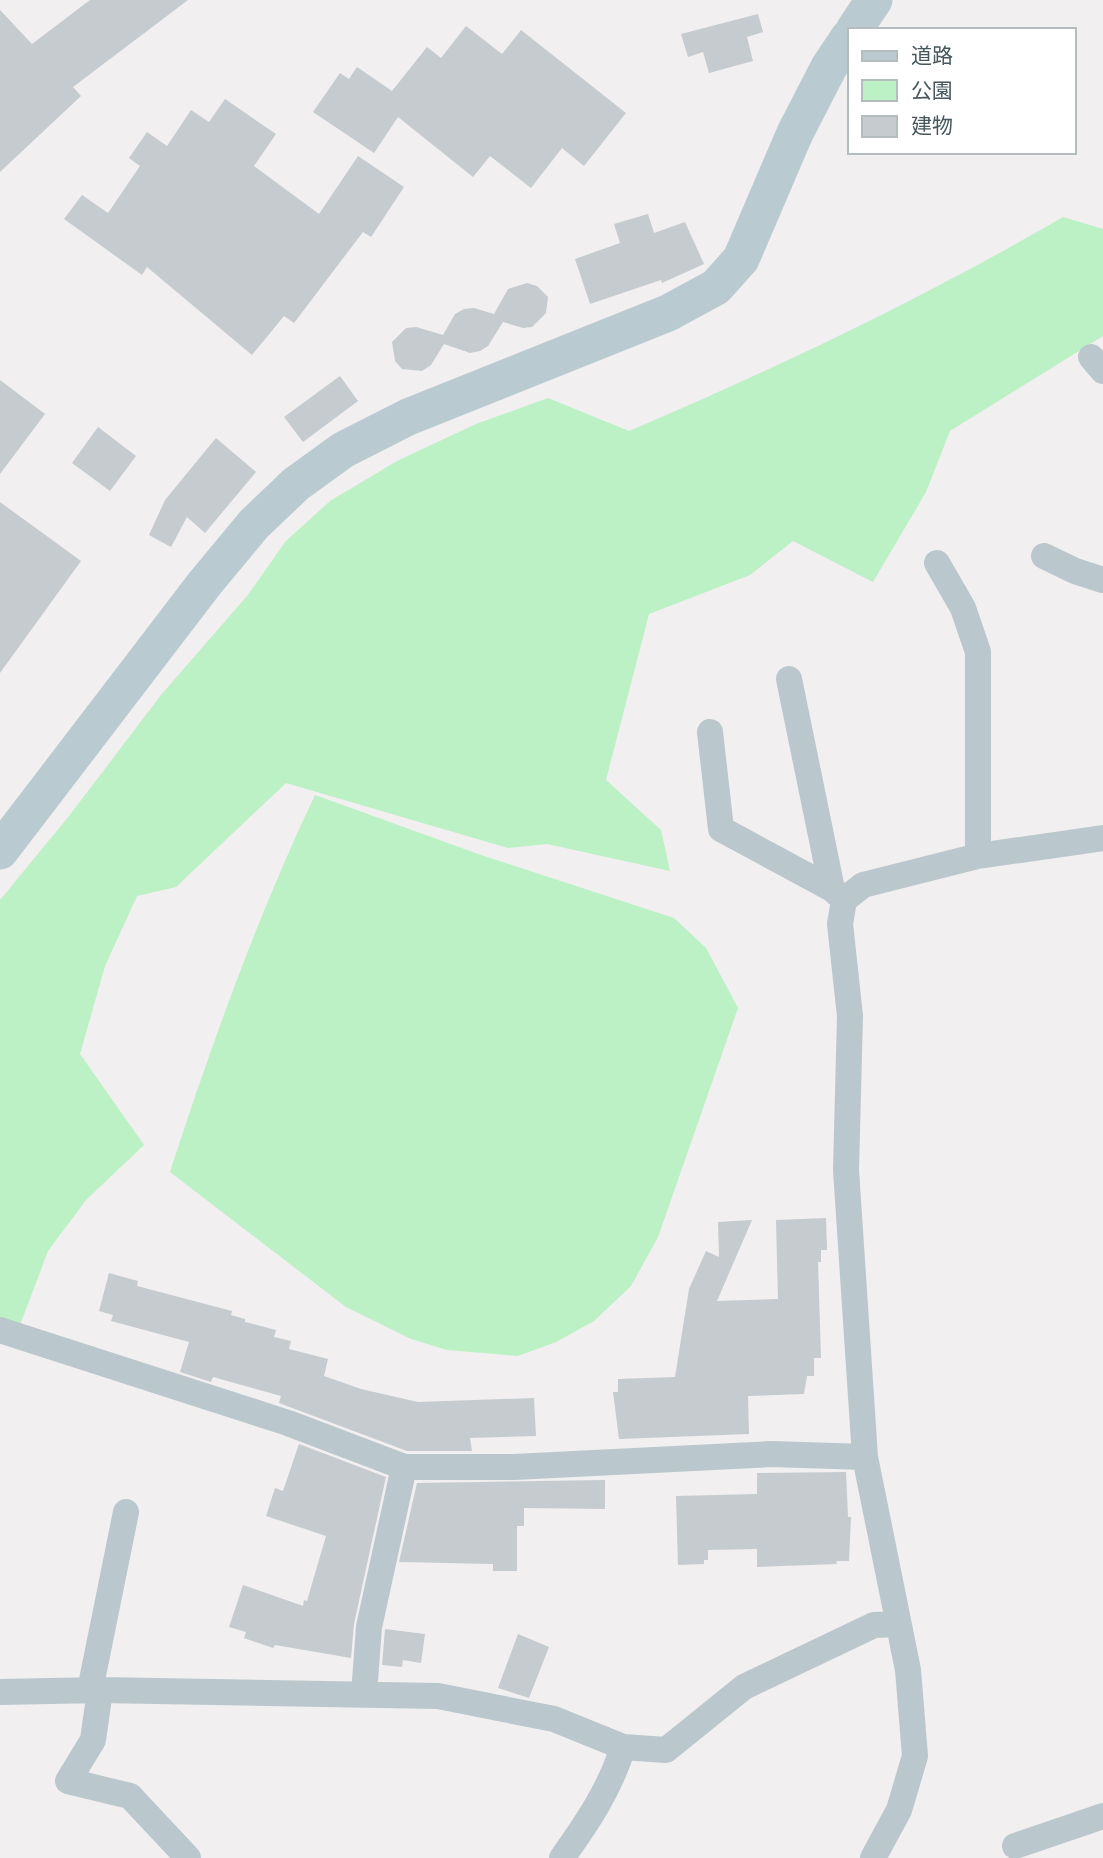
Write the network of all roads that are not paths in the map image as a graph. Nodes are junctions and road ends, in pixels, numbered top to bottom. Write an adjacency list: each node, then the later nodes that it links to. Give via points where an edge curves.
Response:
1 (874, 0): 2 (street)
2 (855, 28)
3 (848, 39): 10 (street, via 795,133 741,259 716,287 668,313 408,416 343,450 296,484 254,524 205,583)
4 (1044, 556): 6 (street)
5 (937, 563): 11 (street, via 963,607 978,652)
6 (1103, 580)
7 (789, 679): 12 (street)
8 (710, 732): 12 (street, via 721,829)
9 (1103, 838): 11 (street)
10 (0, 851)
11 (978, 856): 12 (street)
12 (838, 895): 14 (street, via 850,1016 846,1170)
13 (0, 1330): 15 (street, via 288,1423)
14 (865, 1457): 15 (street, via 772,1454 513,1467); 17 (street)
15 (404, 1467): 20 (street, via 369,1628)
16 (126, 1512): 18 (street)
17 (897, 1624): 21 (street, via 874,1625 744,1687 666,1750); 24 (street, via 914,1713 915,1756)
18 (95, 1690): 19 (street); 20 (street); 25 (street, via 93,1740 68,1781 130,1796)
19 (0, 1692)
20 (364, 1694): 21 (street, via 438,1696 502,1708 554,1719)
21 (623, 1747): 26 (street, via 590,1819)
22 (1103, 1816): 23 (street)
23 (1015, 1846)
24 (881, 1854)
25 (188, 1858)
26 (562, 1858)

